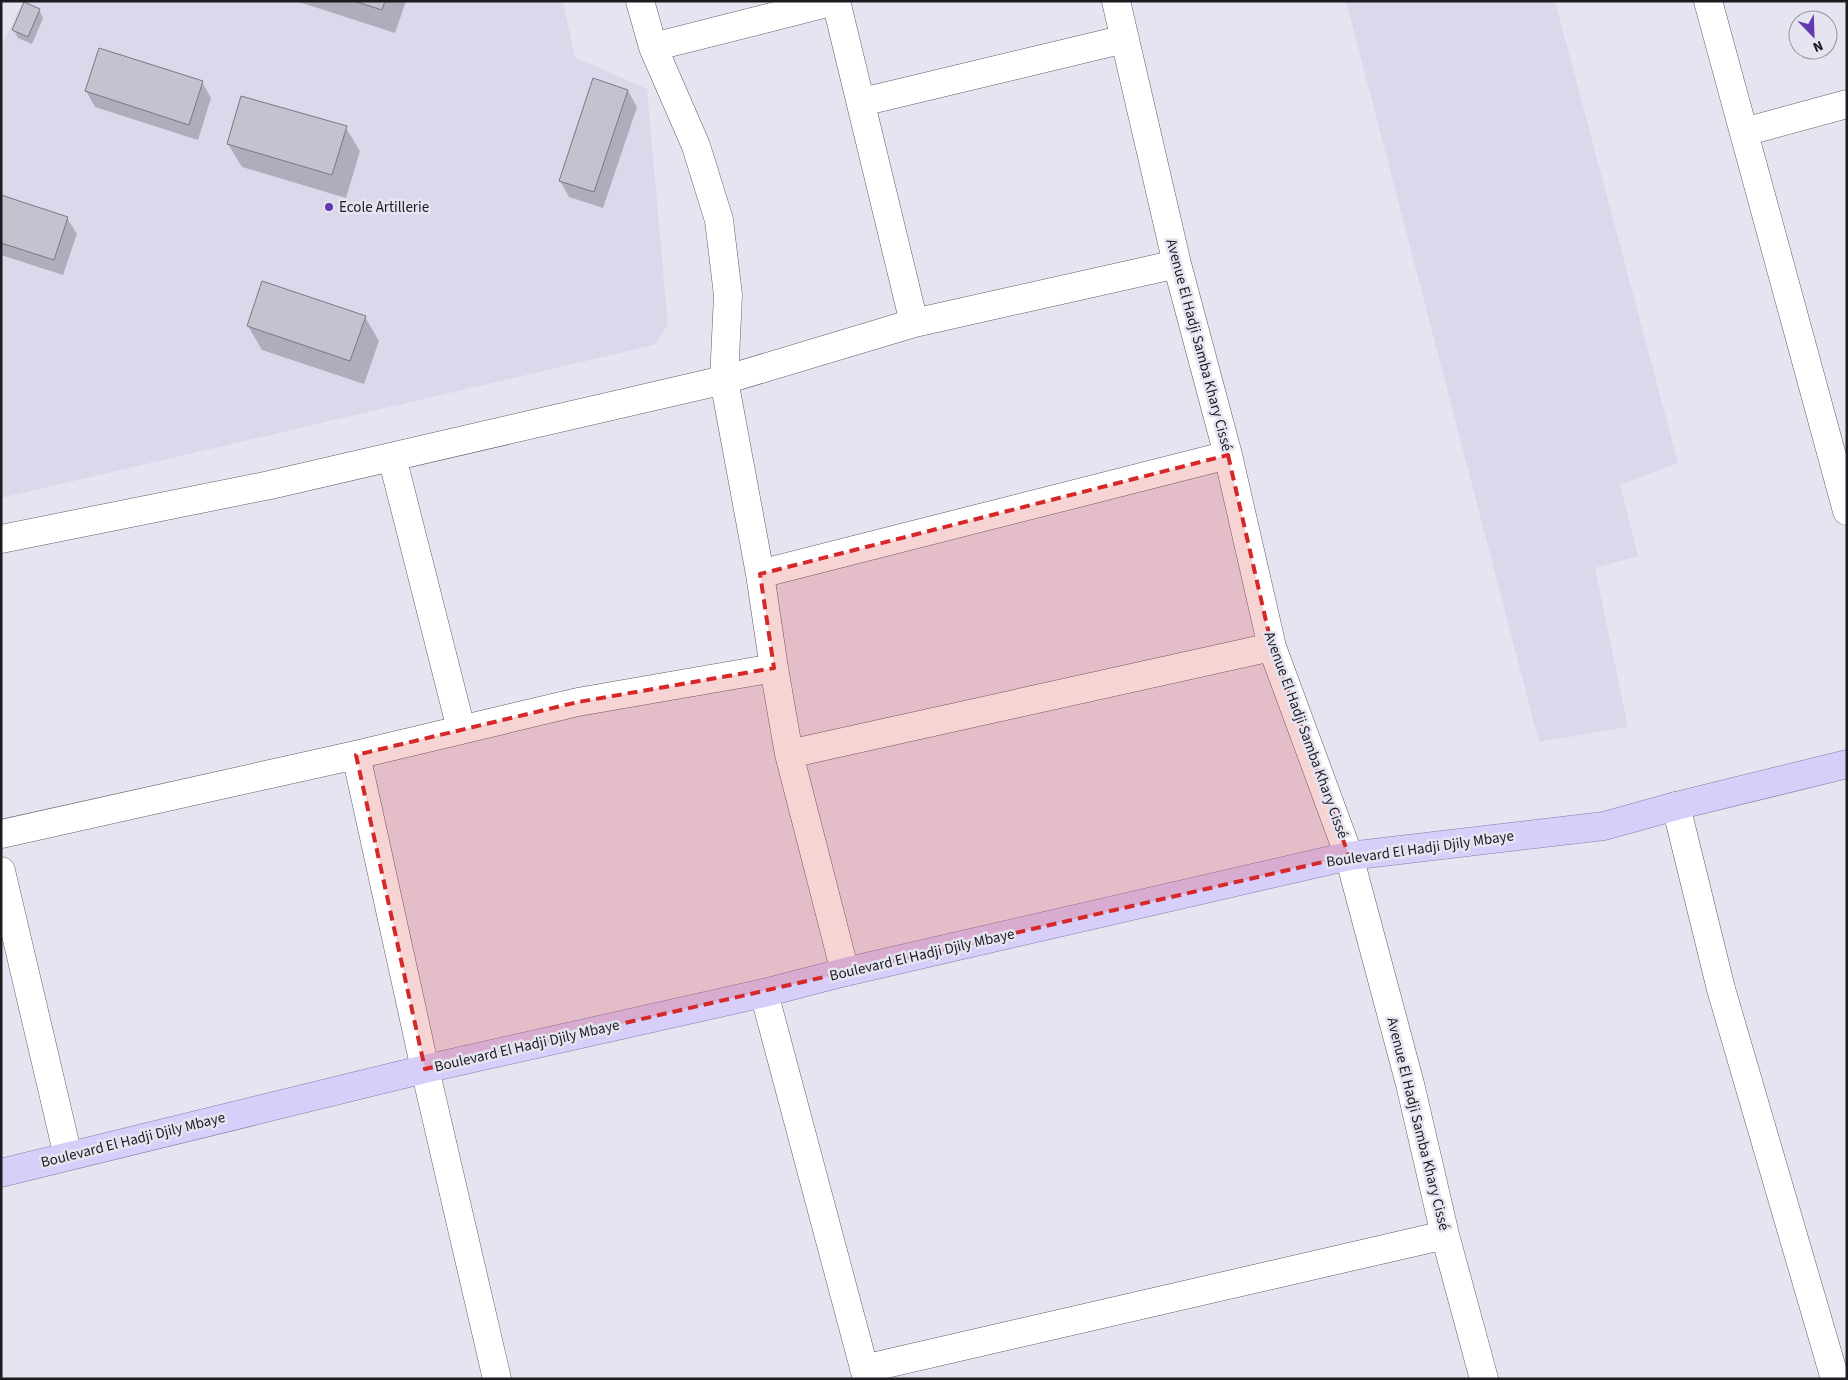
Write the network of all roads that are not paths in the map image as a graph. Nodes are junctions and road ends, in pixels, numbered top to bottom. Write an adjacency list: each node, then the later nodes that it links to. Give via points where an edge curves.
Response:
1 (640, 1): 6 (street)
2 (836, 1): 6 (street); 7 (street)
3 (1116, 1): 5 (street, Avenue El Hadji Samba Khary Cissé)
4 (1708, 1): 9 (street)
5 (1125, 39): 7 (street); 10 (street, Avenue El Hadji Samba Khary Cissé)
6 (653, 47): 12 (street, via 696,146 719,220 728,295)
7 (862, 102): 11 (street)
8 (1847, 104): 9 (street)
9 (1744, 132): 15 (street)
10 (1177, 264): 11 (street); 13 (street, Avenue El Hadji Samba Khary Cissé)
11 (914, 323): 12 (street)
12 (724, 380): 14 (street); 17 (street)
13 (1228, 456): 17 (street); 18 (street, Avenue El Hadji Samba Khary Cissé)
14 (392, 457): 16 (street); 20 (street)
15 (1847, 511)
16 (1, 539)
17 (760, 574): 19 (street)
18 (1272, 647): 21 (street); 26 (street, Avenue El Hadji Samba Khary Cissé)
19 (774, 668): 20 (street, via 578,702); 21 (street)
20 (461, 729): 22 (street)
21 (789, 754): 28 (street)
22 (356, 756): 25 (street); 30 (street)
23 (1847, 764): 24 (main road, Boulevard El Hadji Djily Mbaye)
24 (1676, 806): 26 (main road, Boulevard El Hadji Djily Mbaye, via 1604,826); 37 (street, via 1721,989)
25 (1, 834)
26 (1349, 856): 28 (main road, Boulevard El Hadji Djily Mbaye); 33 (street, Avenue El Hadji Samba Khary Cissé, via 1410,1084)
27 (1, 871): 31 (street)
28 (845, 972): 29 (main road, Boulevard El Hadji Djily Mbaye)
29 (764, 993): 30 (main road, Boulevard El Hadji Djily Mbaye); 34 (street)
30 (425, 1070): 31 (main road, Boulevard El Hadji Djily Mbaye); 35 (street)
31 (68, 1156): 32 (main road, Boulevard El Hadji Djily Mbaye)
32 (1, 1173)
33 (1445, 1235): 34 (street); 36 (street, Avenue El Hadji Samba Khary Cissé)
34 (865, 1374)
35 (497, 1379)
36 (1484, 1379)
37 (1835, 1379)

